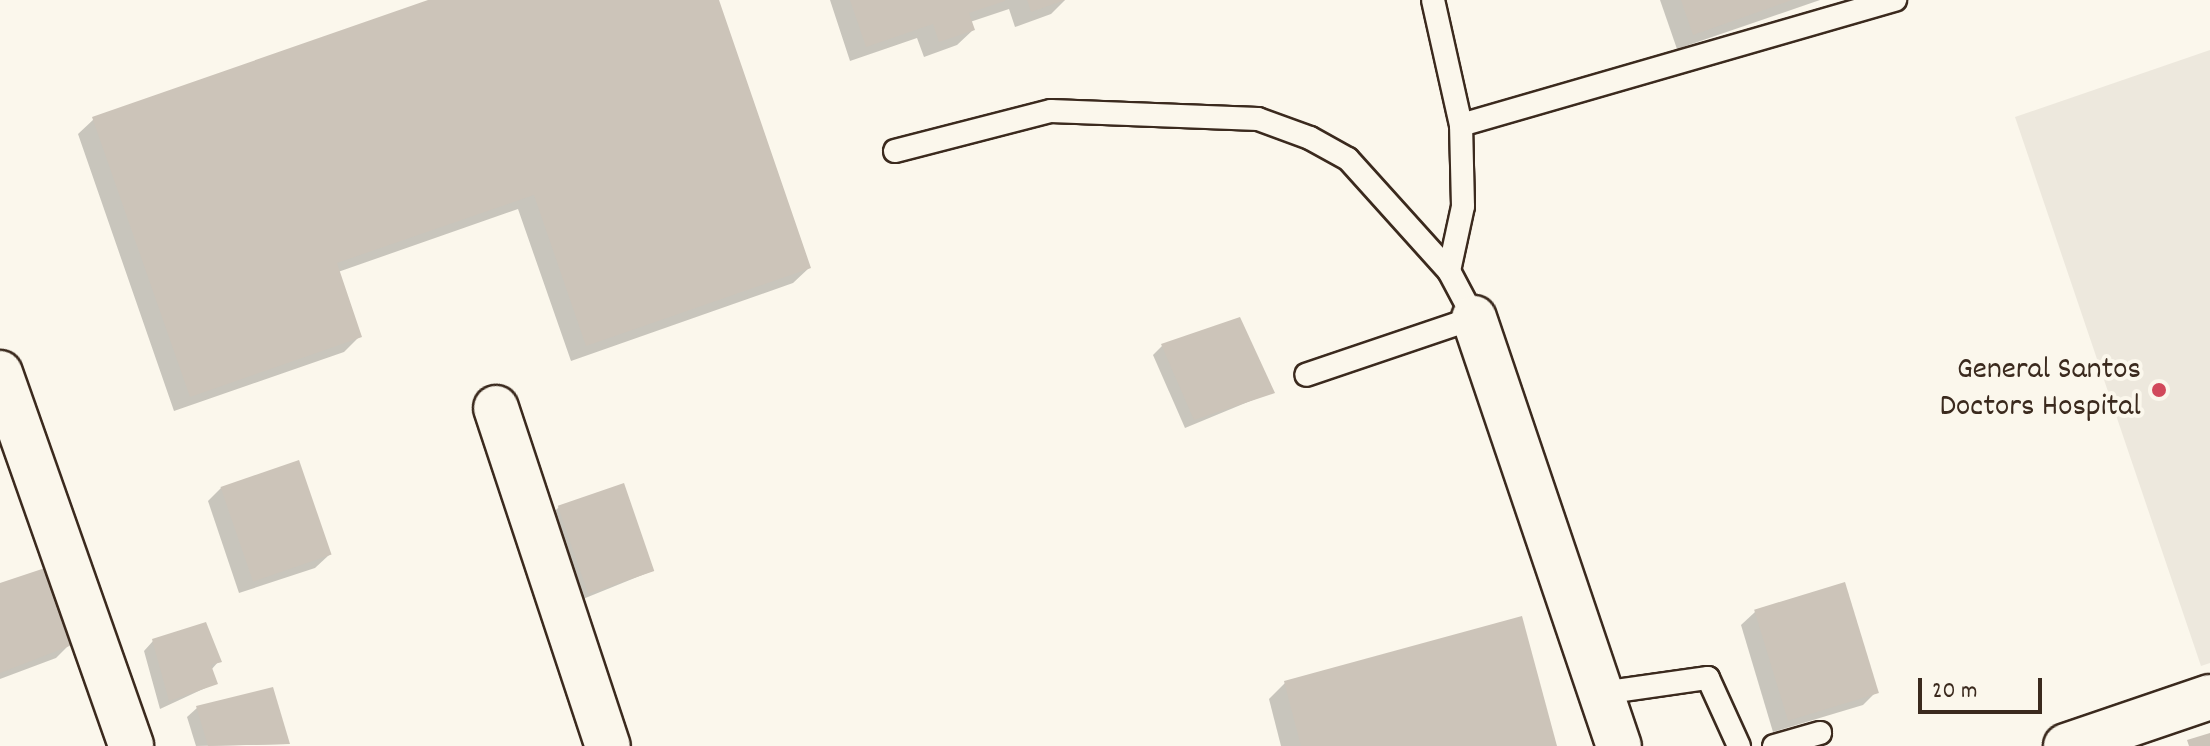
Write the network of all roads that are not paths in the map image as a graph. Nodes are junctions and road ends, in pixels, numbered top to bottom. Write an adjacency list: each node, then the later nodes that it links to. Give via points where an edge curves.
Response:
1 (1433, 0): 3 (lane)
2 (1895, 0): 3 (lane)
3 (1461, 125): 5 (lane, via 1463,206)
4 (895, 151): 5 (lane, via 1051,111 1258,119 1348,159)
5 (1449, 271): 6 (lane)
6 (1474, 318): 8 (lane); 10 (street)
7 (0, 373): 13 (street)
8 (1306, 375)
9 (496, 408): 14 (street)
10 (1602, 693): 15 (street); 16 (lane, via 1708,678)
11 (2210, 697): 18 (street)
12 (1820, 733): 17 (lane)
13 (131, 746)
14 (608, 746)
15 (1619, 746)
16 (1739, 746)
17 (1774, 746)
18 (2066, 746)

